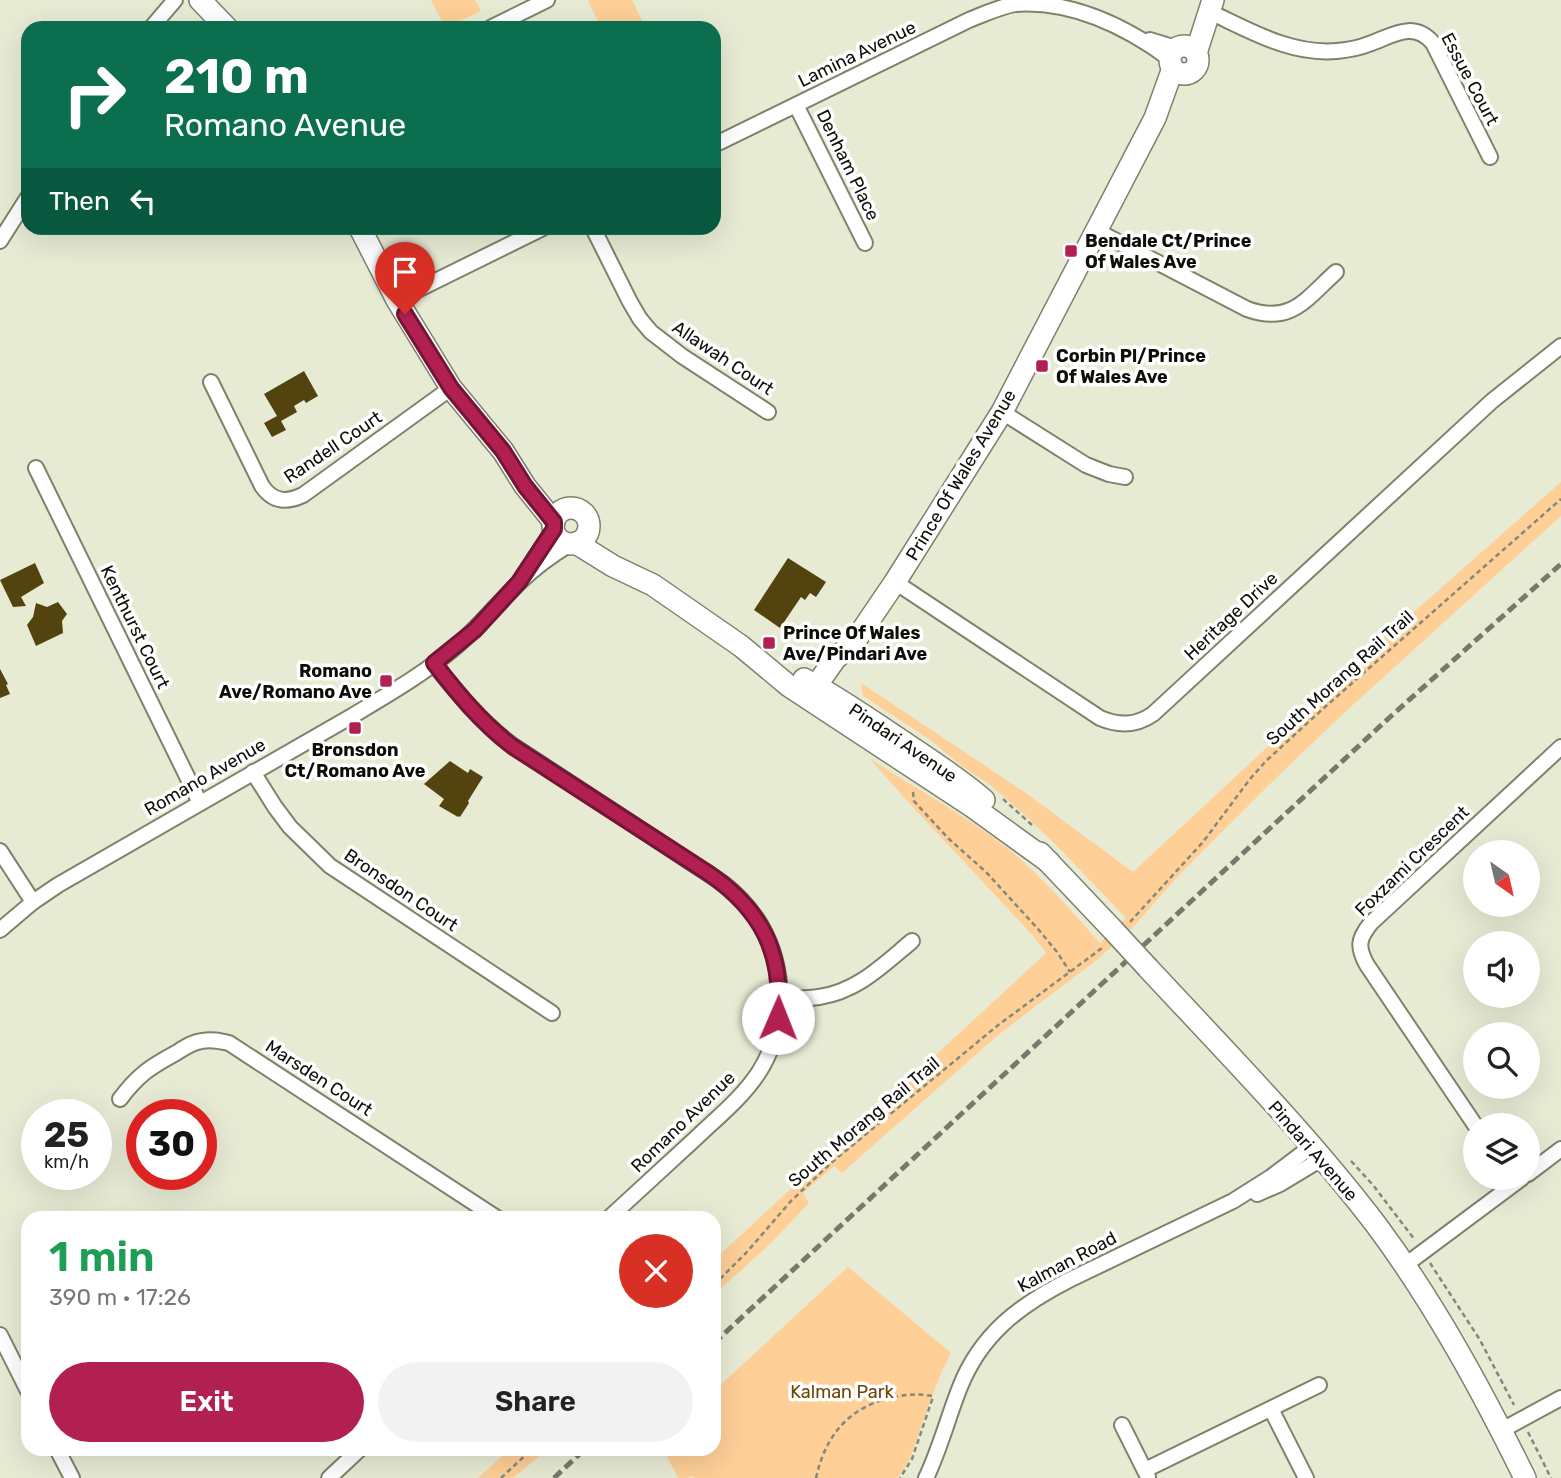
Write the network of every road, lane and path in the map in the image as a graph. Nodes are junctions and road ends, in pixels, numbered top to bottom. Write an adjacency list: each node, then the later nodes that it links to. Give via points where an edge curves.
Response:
1 (175, 0): 5 (street)
2 (200, 0): 6 (street)
3 (547, 0): 7 (street)
4 (1210, 6): 8 (street, Prince Of Wales Avenue); 11 (street, Essue Court, via 1278,43 1315,51 1354,49 1400,32 1427,36)
5 (157, 21)
6 (220, 21)
7 (504, 21)
8 (1181, 58): 9 (street, Lamina Avenue, via 1071,6 1015,4 969,20); 13 (street, Prince Of Wales Avenue)
9 (796, 105): 10 (street, Lamina Avenue); 18 (street, Denham Place)
10 (721, 142)
11 (1490, 157)
12 (21, 208): 17 (street)
13 (1097, 231): 19 (street, via 1247,309 1266,314 1299,305); 25 (street, Prince Of Wales Avenue)
14 (364, 235): 20 (street)
15 (529, 235): 20 (street)
16 (596, 235): 24 (street, Allawah Court, via 630,302 651,332)
17 (0, 241)
18 (865, 243)
19 (1336, 272)
20 (397, 300): 23 (street)
21 (1561, 346): 32 (street, Heritage Drive, via 1492,401 1144,720 1126,724 1100,718)
22 (211, 382): 23 (street, Randell Court, via 262,486 279,501 303,495)
23 (451, 388): 29 (street, via 503,451 525,486)
24 (768, 412)
25 (1002, 412): 27 (street, via 1086,465); 32 (street, Prince Of Wales Avenue)
26 (36, 468): 38 (street, Kenthurst Court)
27 (1125, 477)
28 (1561, 499): 41 (path, South Morang Rail Trail, via 1266,761 1203,842)
29 (558, 520): 30 (street, via 559,539); 30 (street, via 579,510 583,513 587,517); 31 (street, Romano Avenue)
30 (578, 538): 31 (street, Romano Avenue); 34 (street, Pindari Avenue, via 613,566 653,585 741,646 789,686)
31 (519, 582): 33 (street, Romano Avenue, via 475,630)
32 (895, 582): 34 (street, Prince Of Wales Avenue, via 855,641 835,659)
33 (434, 663): 36 (street, Romano Avenue); 47 (street, Romano Avenue, via 459,695 512,746 737,895 767,937)
34 (820, 693): 37 (street, Pindari Avenue); 40 (street, Pindari Avenue, via 956,777)
35 (1561, 747): 50 (street, Foxzami Crescent, via 1371,923 1359,945 1367,965)
36 (253, 772): 38 (street, Romano Avenue); 48 (street, Bronsdon Court, via 290,827 330,866)
37 (923, 774): 40 (street, Pindari Avenue); 45 (path, via 914,790 916,804 986,872)
38 (200, 803): 42 (street, Romano Avenue)
39 (0, 851): 42 (street)
40 (1049, 862): 52 (street, Pindari Avenue, bridge)
41 (1155, 894)
42 (33, 902): 43 (street, Romano Avenue)
43 (0, 930)
44 (912, 941): 47 (street, via 848,989)
45 (1070, 972)
46 (1042, 992): 58 (path, South Morang Rail Trail, via 810,1182)
47 (780, 999): 56 (street, Romano Avenue, via 768,1055 748,1087)
48 (552, 1013)
49 (120, 1099): 55 (street, Marsden Court, via 149,1068 189,1045 209,1040 229,1043)
50 (1467, 1113)
51 (1561, 1149): 53 (street)
52 (1317, 1152): 57 (street, Pindari Avenue); 75 (street, Kalman Road, via 1280,1184 1233,1201 1069,1280 1011,1316 967,1371)
53 (1540, 1165)
54 (1503, 1190): 57 (street)
55 (486, 1211)
56 (617, 1211)
57 (1404, 1266): 65 (street, Pindari Avenue, via 1458,1349)
58 (721, 1278)
59 (0, 1335): 60 (street)
60 (21, 1377)
61 (1319, 1385): 63 (street)
62 (1561, 1398): 65 (street)
63 (1271, 1409): 69 (street); 76 (street)
64 (1122, 1425): 69 (street)
65 (1502, 1430): 77 (street, Pindari Avenue)
66 (61, 1456): 70 (street)
67 (352, 1456): 71 (street)
68 (525, 1456): 72 (path)
69 (1147, 1474)
70 (72, 1478)
71 (328, 1478)
72 (501, 1478)
73 (816, 1478): 74 (path, via 833,1436 859,1410 900,1395 933,1397 912,1459)
74 (900, 1478)
75 (926, 1478)
76 (1306, 1478)
77 (1525, 1478)

